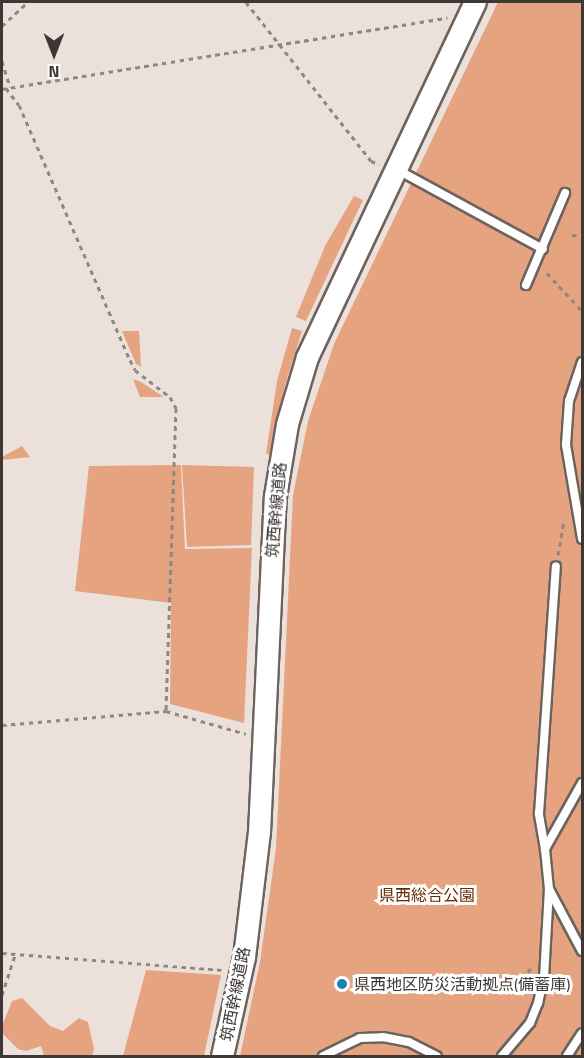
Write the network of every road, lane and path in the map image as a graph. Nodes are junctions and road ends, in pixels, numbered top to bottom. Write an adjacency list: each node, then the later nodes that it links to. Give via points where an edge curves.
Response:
1 (28, 2): 5 (path)
2 (246, 2): 6 (path)
3 (475, 2): 9 (street, 筑西幹線道路)
4 (450, 18): 6 (path)
5 (2, 26)
6 (278, 42): 8 (path); 9 (path, via 371,160)
7 (2, 61): 8 (path)
8 (6, 88): 21 (path, via 19,105 135,370 170,397 177,408)
9 (397, 171): 13 (lane); 30 (street, 筑西幹線道路, via 307,357 281,451 275,496 259,832)
10 (565, 193): 13 (lane)
11 (572, 235): 12 (path)
12 (582, 236)
13 (543, 249): 15 (lane)
14 (545, 271): 16 (path)
15 (526, 285)
16 (582, 311)
17 (582, 362): 19 (lane, via 569,401 566,445)
18 (566, 511): 20 (path)
19 (582, 539)
20 (556, 567): 25 (lane, via 539,814)
21 (166, 711): 22 (path); 23 (path)
22 (2, 725)
23 (250, 735)
24 (582, 783): 25 (lane)
25 (545, 849): 26 (lane)
26 (549, 889): 27 (lane); 36 (lane, via 544,978 538,1004 530,1023)
27 (582, 951)
28 (2, 953): 29 (path)
29 (15, 954): 30 (path); 31 (path)
30 (240, 972): 33 (street, 筑西幹線道路)
31 (2, 995)
32 (582, 1033): 37 (lane)
33 (222, 1056)
34 (323, 1056): 35 (lane, via 360,1038 383,1037 410,1042)
35 (437, 1056)
36 (502, 1056)
37 (567, 1056)

